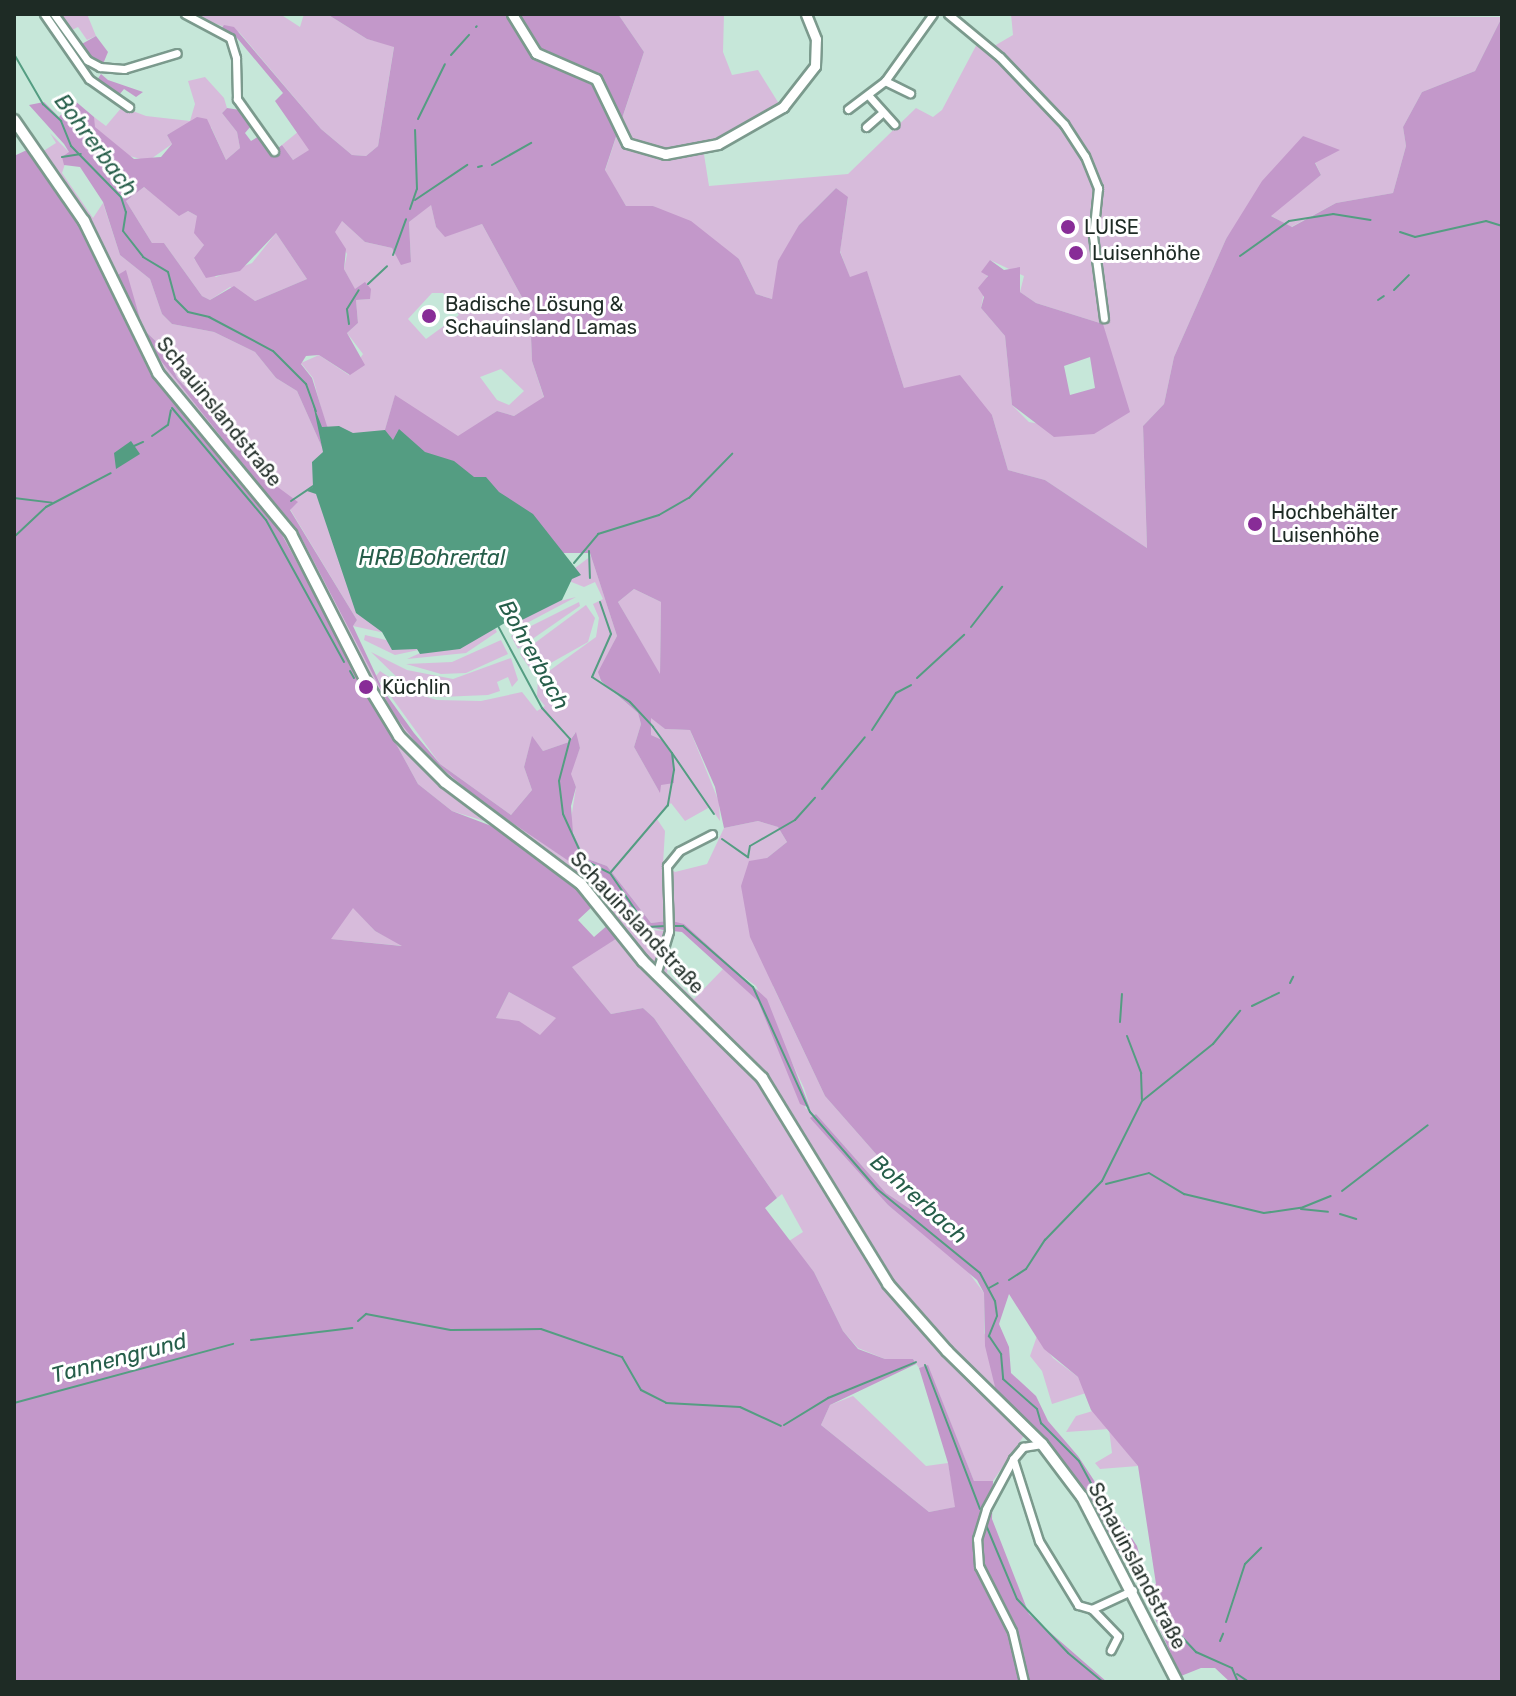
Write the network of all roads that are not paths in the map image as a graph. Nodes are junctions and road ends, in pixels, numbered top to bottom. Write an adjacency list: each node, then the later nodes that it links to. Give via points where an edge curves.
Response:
1 (44, 14): 12 (street, via 89,79)
2 (54, 14): 8 (street, via 87,60 100,67 124,69)
3 (185, 14): 18 (street, via 230,38 237,99)
4 (512, 14): 5 (street, via 536,53 596,79 627,143 665,154 718,144 783,107 815,66 816,39)
5 (806, 14)
6 (933, 14): 9 (street)
7 (948, 14): 19 (street, via 1000,57 1064,124 1085,156 1098,188 1093,236)
8 (177, 53)
9 (885, 81): 10 (street); 11 (street)
10 (910, 93)
11 (869, 96): 13 (street); 14 (street)
12 (129, 107)
13 (848, 109)
14 (882, 113): 16 (street); 17 (street)
15 (14, 120): 21 (main road, Schauinslandstraße, via 84,221 158,373 291,534 399,736 445,782 581,884)
16 (894, 124)
17 (866, 127)
18 (274, 151)
19 (1104, 318)
20 (712, 834): 21 (street, via 670,860 669,931)
21 (656, 975): 22 (main road, Schauinslandstraße, via 762,1078 863,1248 903,1302)
22 (1042, 1444): 23 (street, via 1023,1447); 24 (main road, Schauinslandstraße, via 1082,1497)
23 (1013, 1459): 25 (street, via 1042,1549 1070,1595); 27 (street, via 979,1525 977,1550 979,1566 1021,1654)
24 (1133, 1590): 25 (street); 28 (main road, Schauinslandstraße)
25 (1092, 1609): 26 (street, via 1118,1636)
26 (1111, 1650)
27 (1024, 1682)
28 (1177, 1682)

